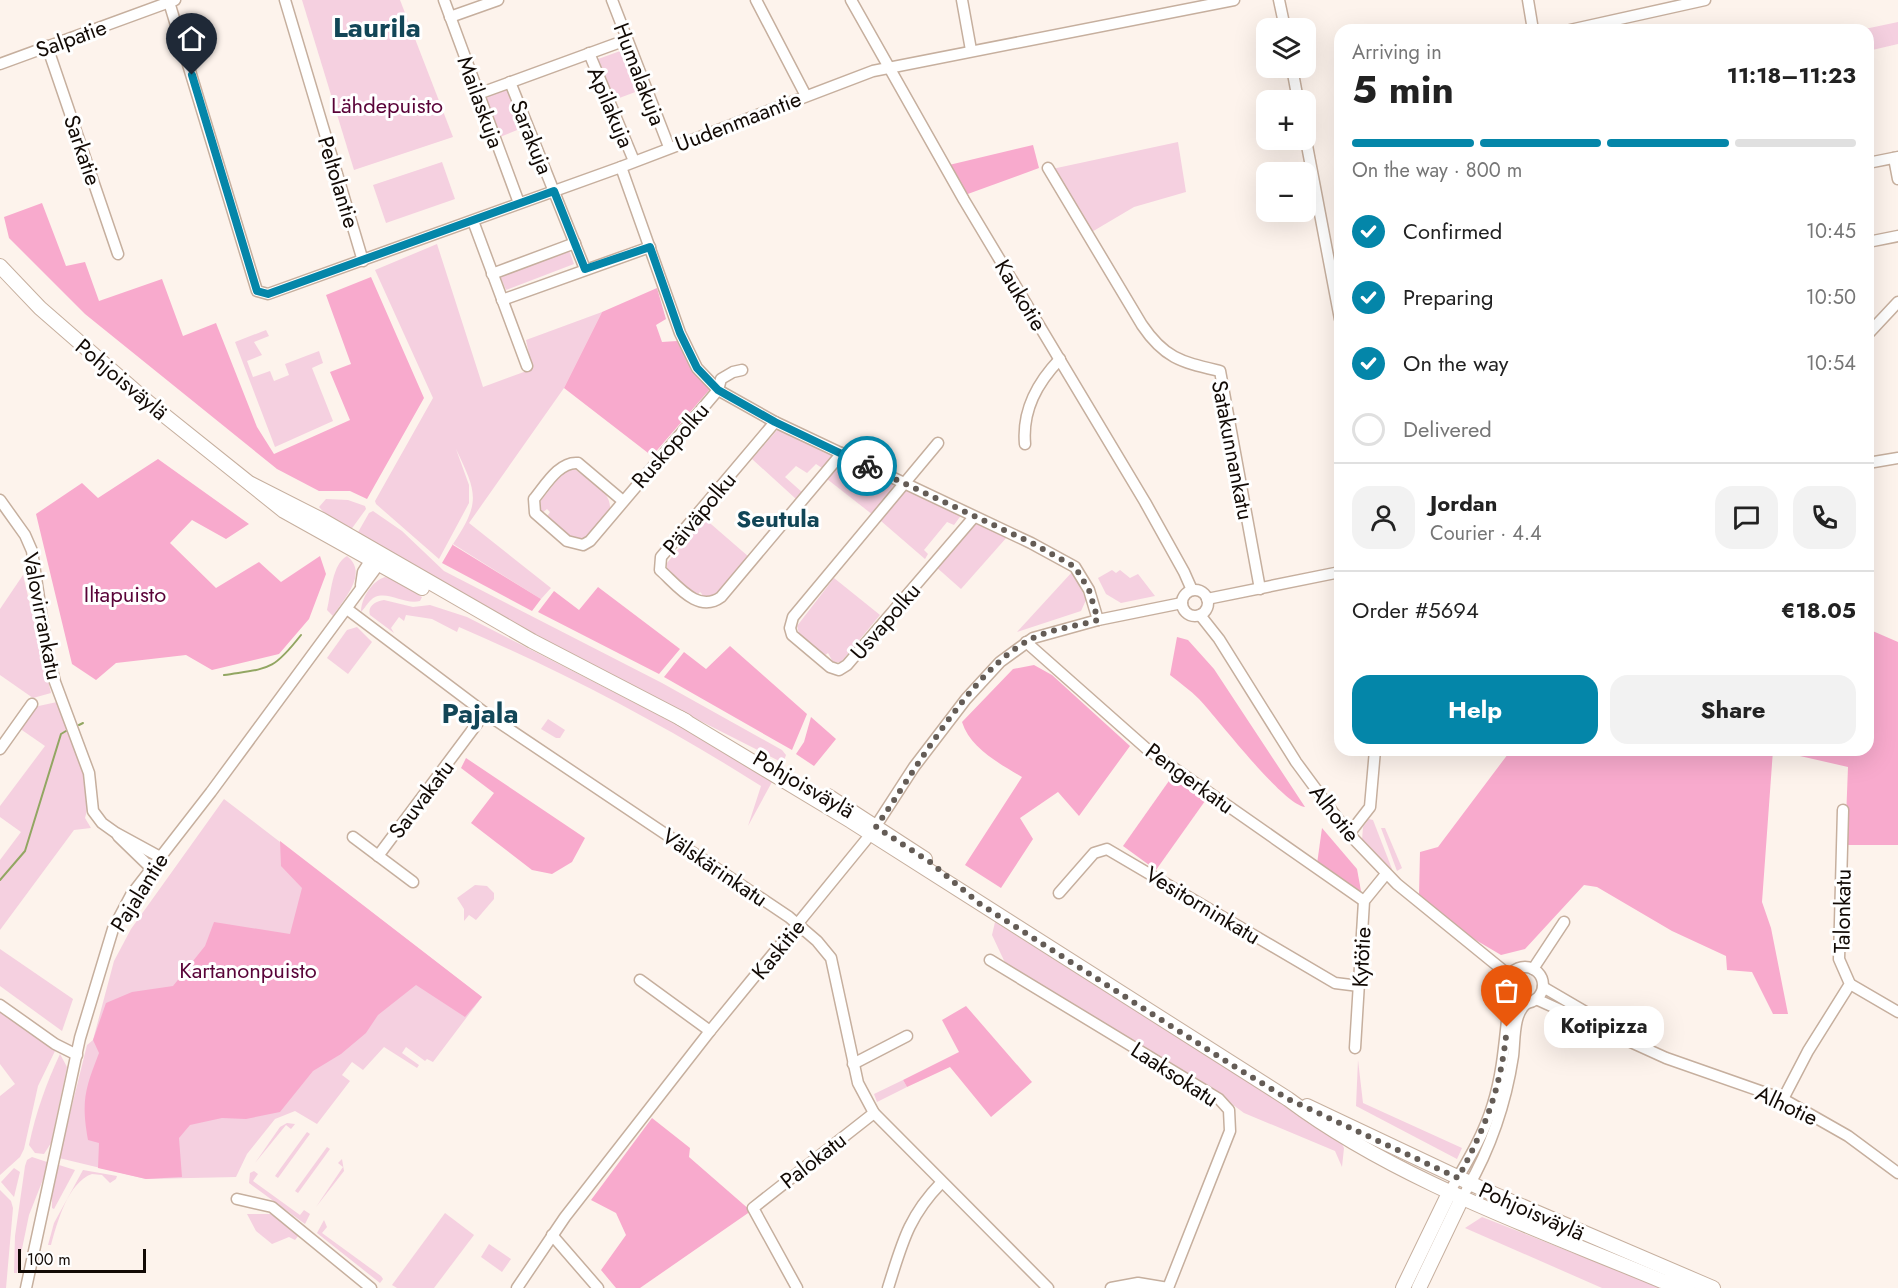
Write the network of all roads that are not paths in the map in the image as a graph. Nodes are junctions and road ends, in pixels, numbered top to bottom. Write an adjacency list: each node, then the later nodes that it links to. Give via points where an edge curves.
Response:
1 (285, 0): 44 (street, Peltolantie)
2 (444, 0): 15 (street, Mailaskuja)
3 (498, 0): 13 (street)
4 (612, 0): 19 (street, Humalakuja)
5 (756, 0): 27 (street)
6 (851, 0): 24 (street, Kaukotie)
7 (962, 0): 21 (street)
8 (1234, 0): 21 (street, Uudenmaantie)
9 (1279, 0): 16 (street)
10 (1528, 0): 17 (street)
11 (1705, 0): 14 (street)
12 (172, 1): 20 (street, Salpatie); 44 (street, Uudenmaantie, via 257,291 268,294)
13 (485, 2): 15 (street)
14 (1682, 2): 18 (street)
15 (450, 17): 26 (street, Mailaskuja)
16 (1283, 18)
17 (1532, 24)
18 (1594, 24)
19 (626, 40): 22 (street); 28 (street, Humalakuja)
20 (47, 46): 23 (street, Salpatie); 43 (street, Sarkatie)
21 (971, 50): 24 (street, Uudenmaantie)
22 (588, 53): 25 (street); 31 (street, Apilakuja)
23 (0, 64)
24 (888, 68): 27 (street, Uudenmaantie); 52 (street, Kaukotie)
25 (510, 82): 26 (street); 36 (street, Sarakuja)
26 (478, 94): 37 (street, Mailaskuja)
27 (806, 96): 28 (street, Uudenmaantie)
28 (669, 147): 31 (street, Uudenmaantie)
29 (1308, 150): 46 (street)
30 (1896, 158): 32 (street); 35 (street)
31 (634, 161): 33 (street, Uudenmaantie)
32 (1874, 163)
33 (621, 166): 36 (street, Uudenmaantie); 42 (street)
34 (1048, 168): 68 (street, Satakunnankatu, via 1157,346 1175,359 1220,371)
35 (1898, 178)
36 (554, 191): 37 (street, Uudenmaantie); 41 (street, Sarakuja)
37 (519, 203): 38 (street, Uudenmaantie)
38 (473, 221): 44 (street, Uudenmaantie); 48 (street)
39 (1898, 236): 40 (street)
40 (1874, 241)
41 (575, 243): 47 (street, Sarakuja); 48 (street)
42 (650, 247): 47 (street); 55 (street, via 680,333 697,368)
43 (118, 254)
44 (363, 261)
45 (0, 266): 66 (main road, Pohjoisväylä, via 40,308 107,367 284,511)
46 (1334, 266)
47 (585, 269): 49 (street)
48 (492, 274): 49 (street)
49 (502, 300): 53 (street)
50 (1898, 302): 51 (street)
51 (1874, 328)
52 (1059, 359): 58 (street, via 1044,376 1029,405); 69 (street, Kaukotie, via 1145,502)
53 (527, 366)
54 (742, 370): 55 (street, Ruskopolku, via 721,379)
55 (718, 390): 56 (street); 64 (street, Ruskopolku)
56 (775, 422): 59 (street); 59 (street, Päiväpolku, via 661,557 660,570 699,603 712,603 721,597)
57 (938, 442): 62 (street)
58 (1025, 444)
59 (842, 453): 62 (street)
60 (1898, 458): 61 (street)
61 (1874, 462)
62 (904, 485): 65 (street); 65 (street, Usvapolku, via 793,617 792,636 830,667 839,670 847,665)
63 (0, 500): 82 (street, Valovirrankatu, via 26,535 32,551 46,645 55,682 89,773 93,811)
64 (623, 501): 64 (street, Ruskopolku, via 584,545 567,541 535,513 533,506 534,499 562,466 571,462 578,463)
65 (974, 517): 74 (street, via 1075,567 1089,590)
66 (377, 558): 72 (street, Pajalantie); 81 (main road, Pohjoisväylä, via 680,718)
67 (1334, 573): 68 (street)
68 (1260, 589): 70 (street)
69 (1192, 590): 70 (street, via 1200,591); 71 (street, via 1185,594)
70 (1207, 599): 73 (street, via 1207,608)
71 (1182, 603): 73 (street, via 1188,614); 74 (street, Kaskitie)
72 (347, 609): 77 (street, Välskärinkatu); 86 (street, Pajalantie)
73 (1200, 615): 83 (street, Alhotie, via 1296,762)
74 (1098, 620): 75 (street, Kaskitie)
75 (1026, 642): 81 (street, Kaskitie, via 1000,662 966,699 914,767); 91 (street, Pengerkatu, via 1148,750)
76 (32, 704): 78 (street)
77 (485, 712): 85 (street, Sauvakatu); 93 (street, Välskärinkatu)
78 (0, 749)
79 (1374, 756): 83 (street, via 1370,807)
80 (1843, 810): 98 (street, Talonkatu, via 1839,959)
81 (873, 831): 93 (street, Kaskitie); 111 (main road, Pohjoisväylä, via 980,904)
82 (117, 833): 86 (street, Valovirrankatu); 87 (street, Valovirrankatu)
83 (1349, 834): 88 (street, Alhotie)
84 (353, 837): 85 (street, Sauvakatu)
85 (378, 856): 89 (street, Sauvakatu)
86 (160, 857): 87 (street, Pajalantie)
87 (152, 868): 108 (street, Pajalantie, via 131,895 113,929)
88 (1386, 874): 91 (street, Kytötie); 96 (street, Alhotie)
89 (412, 882)
90 (1059, 893): 99 (street, Vesitorninkatu, via 1094,853 1107,849 1335,983)
91 (1364, 901): 99 (street, Kytötie)
92 (1564, 922): 95 (street)
93 (798, 924): 105 (street, Kaskitie); 110 (street, Välskärinkatu, via 831,958)
94 (990, 960): 129 (street, Laaksokatu, via 1219,1099 1228,1110 1230,1131)
95 (1533, 969): 96 (street, via 1520,968); 100 (street, via 1541,977)
96 (1510, 976): 101 (street)
97 (640, 980): 105 (street)
98 (1850, 984): 104 (street); 112 (street, Talonkatu)
99 (1359, 986): 107 (street, Kytötie)
100 (1543, 987): 102 (street); 109 (street, Alhotie)
101 (1510, 995): 102 (street, via 1521,1002); 115 (street, via 1503,1060 1493,1104)
102 (1531, 1001): 109 (street, Alhotie); 115 (street, via 1519,1014 1501,1110)
103 (0, 1005): 108 (street)
104 (1898, 1012)
105 (710, 1031): 119 (street, Kaskitie)
106 (908, 1036): 110 (street)
107 (1355, 1048)
108 (77, 1055): 121 (street, Pajalantie)
109 (1666, 1058): 112 (street, Alhotie)
110 (853, 1064): 113 (street, Välskärinkatu)
111 (1288, 1099): 115 (main road, Pohjoisväylä); 117 (main road, Pohjoisväylä, via 1353,1143)
112 (1783, 1099): 114 (street, Alhotie, via 1848,1136)
113 (874, 1113): 116 (street, Välskärinkatu); 125 (street, Palokatu, via 753,1208)
114 (1898, 1173)
115 (1464, 1180): 117 (street); 132 (main road, Pohjoisväylä)
116 (941, 1183): 126 (street, via 923,1201 909,1224); 127 (street, Välskärinkatu)
117 (1456, 1194): 120 (main road); 130 (main road); 131 (main road, Pohjoisväylä, via 1662,1281)
118 (237, 1199): 122 (street, via 272,1207)
119 (552, 1235): 123 (street, Kaskitie); 124 (street)
120 (1420, 1286)
121 (26, 1288)
122 (371, 1288)
123 (517, 1288)
124 (598, 1288)
125 (797, 1288)
126 (888, 1288)
127 (1048, 1288)
128 (1111, 1288): 129 (street, via 1138,1283)
129 (1168, 1288)
130 (1403, 1288)
131 (1688, 1288)
132 (1713, 1288)

